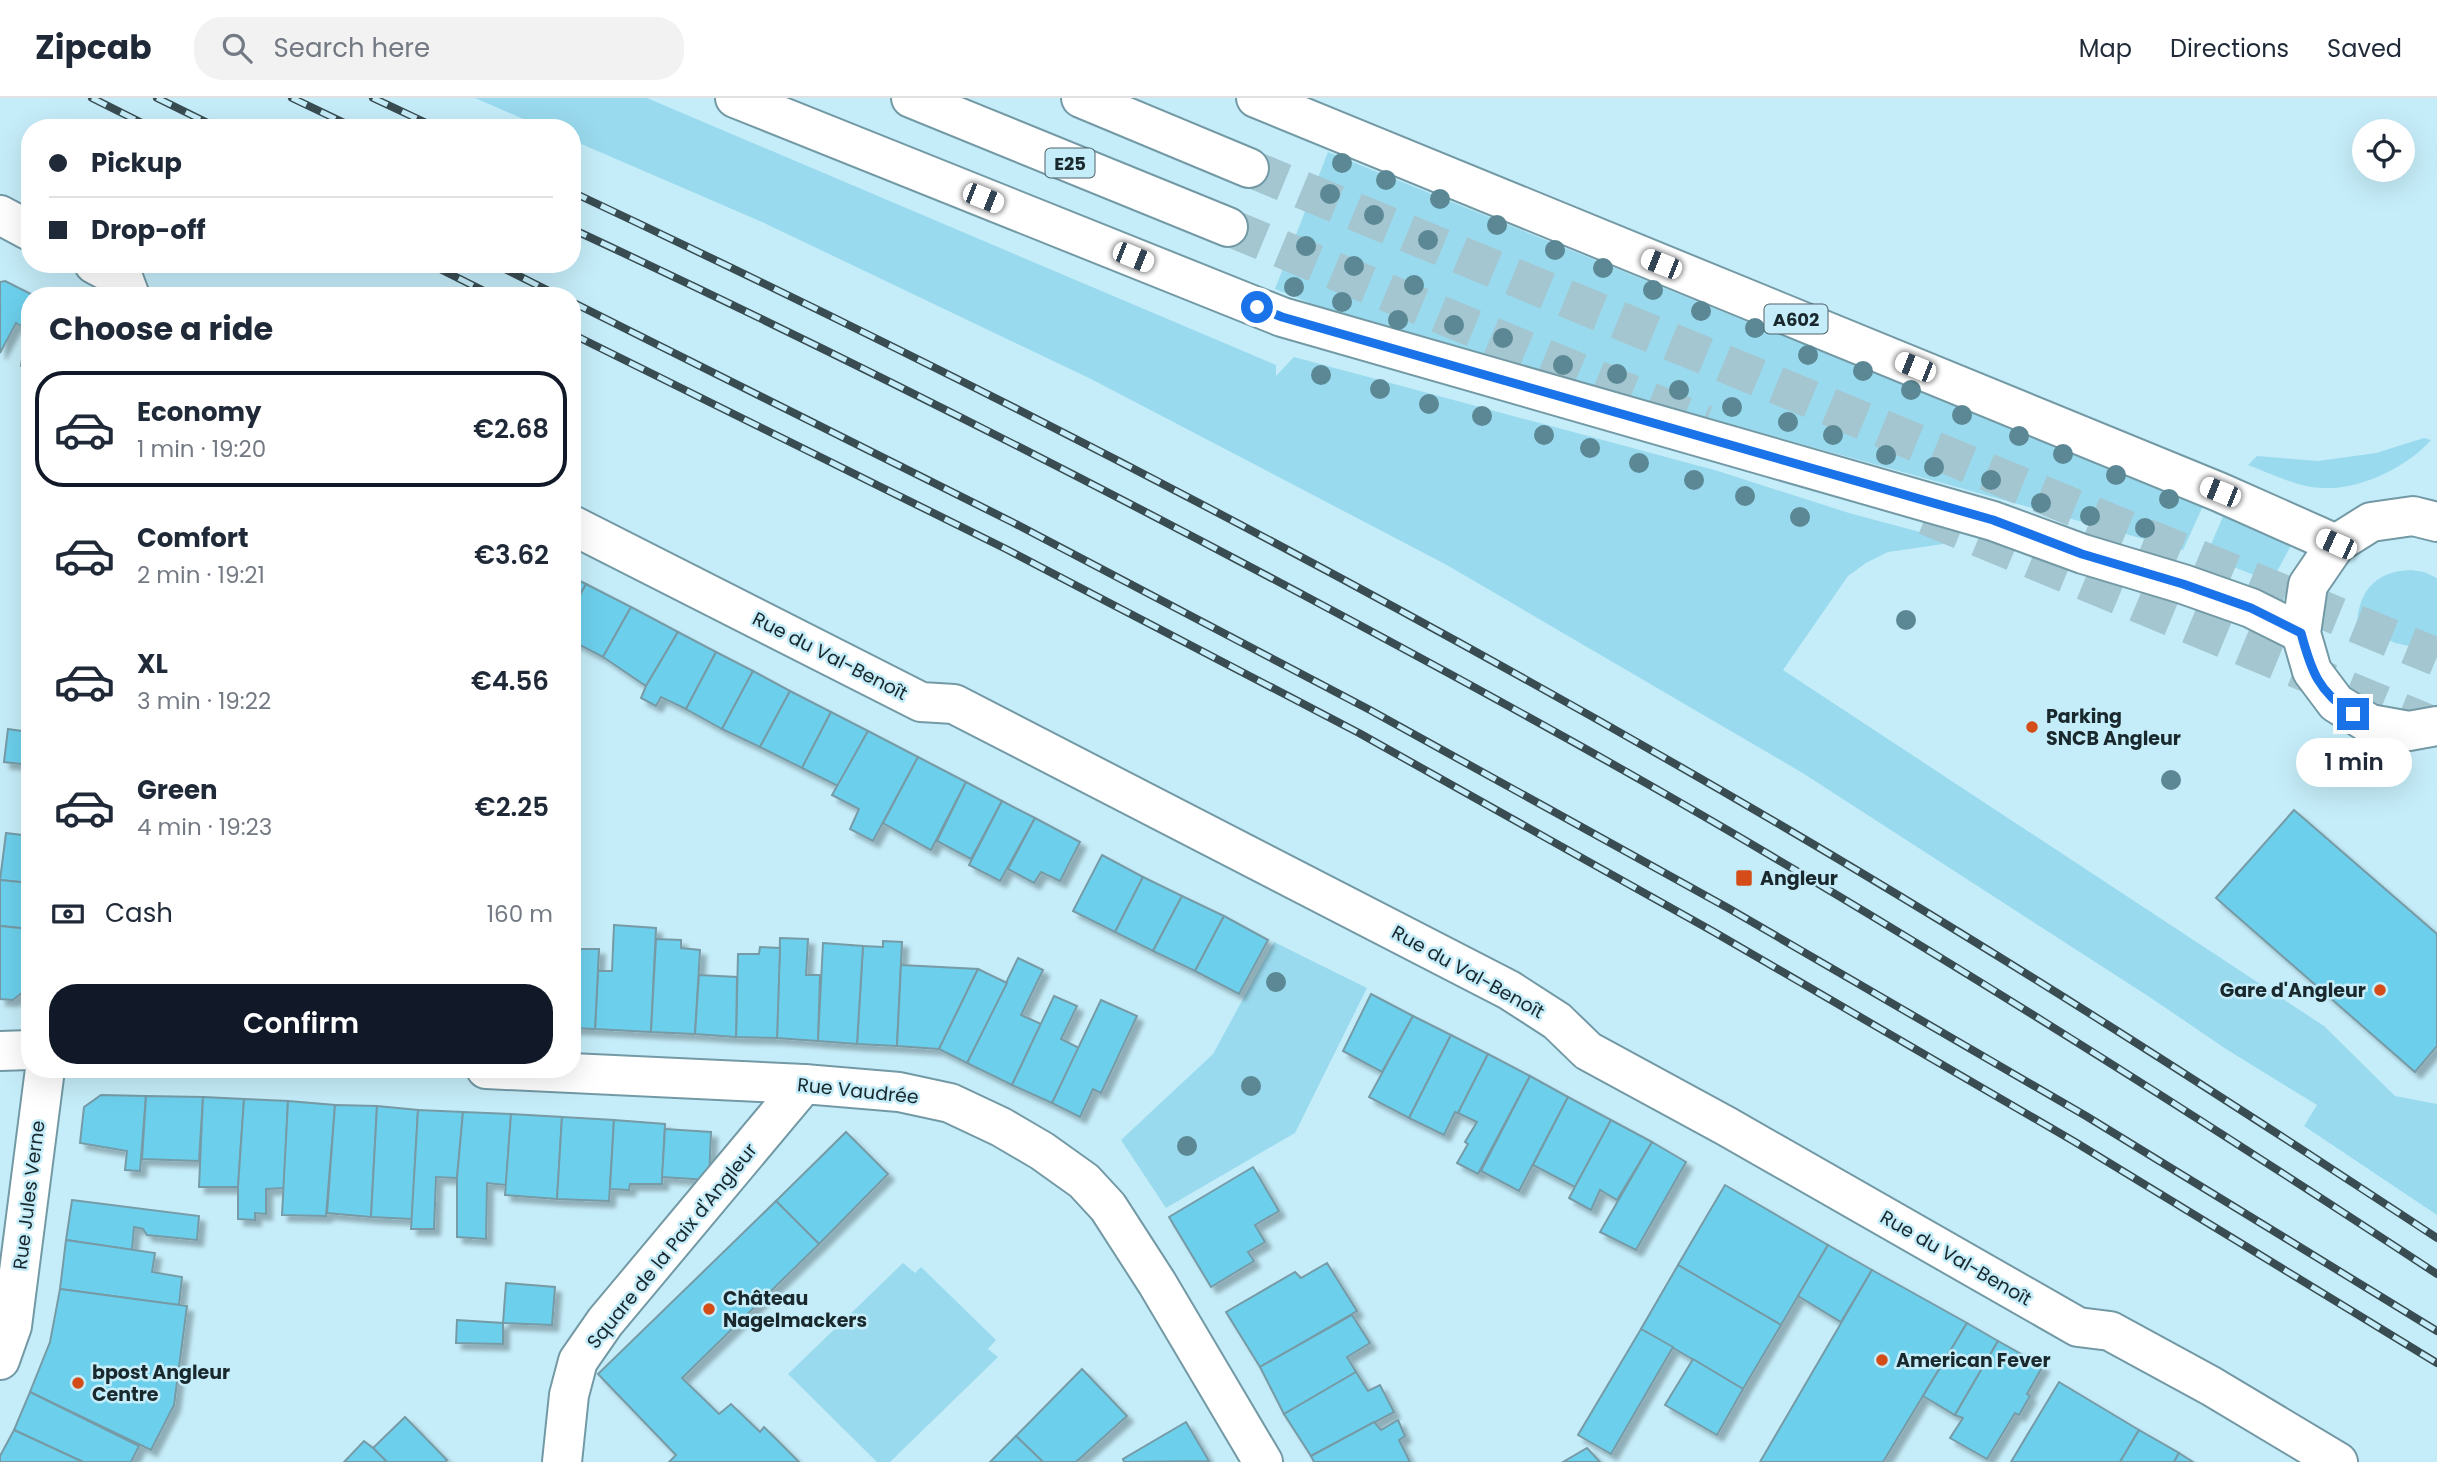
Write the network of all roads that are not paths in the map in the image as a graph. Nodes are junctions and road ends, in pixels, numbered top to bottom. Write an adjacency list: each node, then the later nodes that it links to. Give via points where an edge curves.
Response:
1 (735, 98): 14 (main road, via 1282,317 1993,520 2251,608)
2 (911, 98): 8 (main road, E25)
3 (1081, 98): 5 (main road)
4 (1256, 98): 13 (main road, A602, via 2220,492)
5 (1249, 168)
6 (0, 215): 7 (main road)
7 (21, 226)
8 (1228, 227)
9 (111, 273): 10 (main road)
10 (127, 287)
11 (2437, 522): 13 (main road, via 2413,516 2371,522)
12 (581, 530): 24 (main road, Rue du Val-Benoît, via 921,702 954,704 1508,990 1557,1021 1588,1051 2078,1328 2110,1331)
13 (2336, 544): 14 (main road, via 2308,585)
14 (2301, 633): 15 (main road, via 2312,671 2336,703 2370,724 2409,731)
15 (2437, 726)
16 (21, 1050): 17 (main road)
17 (0, 1051)
18 (581, 1073): 20 (main road, Rue Vaudrée)
19 (45, 1078): 21 (main road, Rue Jules Verne, via 12,1326)
20 (804, 1084): 22 (main road, Square de la Paix d'Angleur, via 605,1322 578,1361 569,1395); 23 (main road, Rue Vaudrée, via 899,1092 950,1103 1001,1127 1084,1181 1108,1207 1157,1283)
21 (0, 1360)
22 (562, 1462)
23 (1263, 1462)
24 (2338, 1462)

